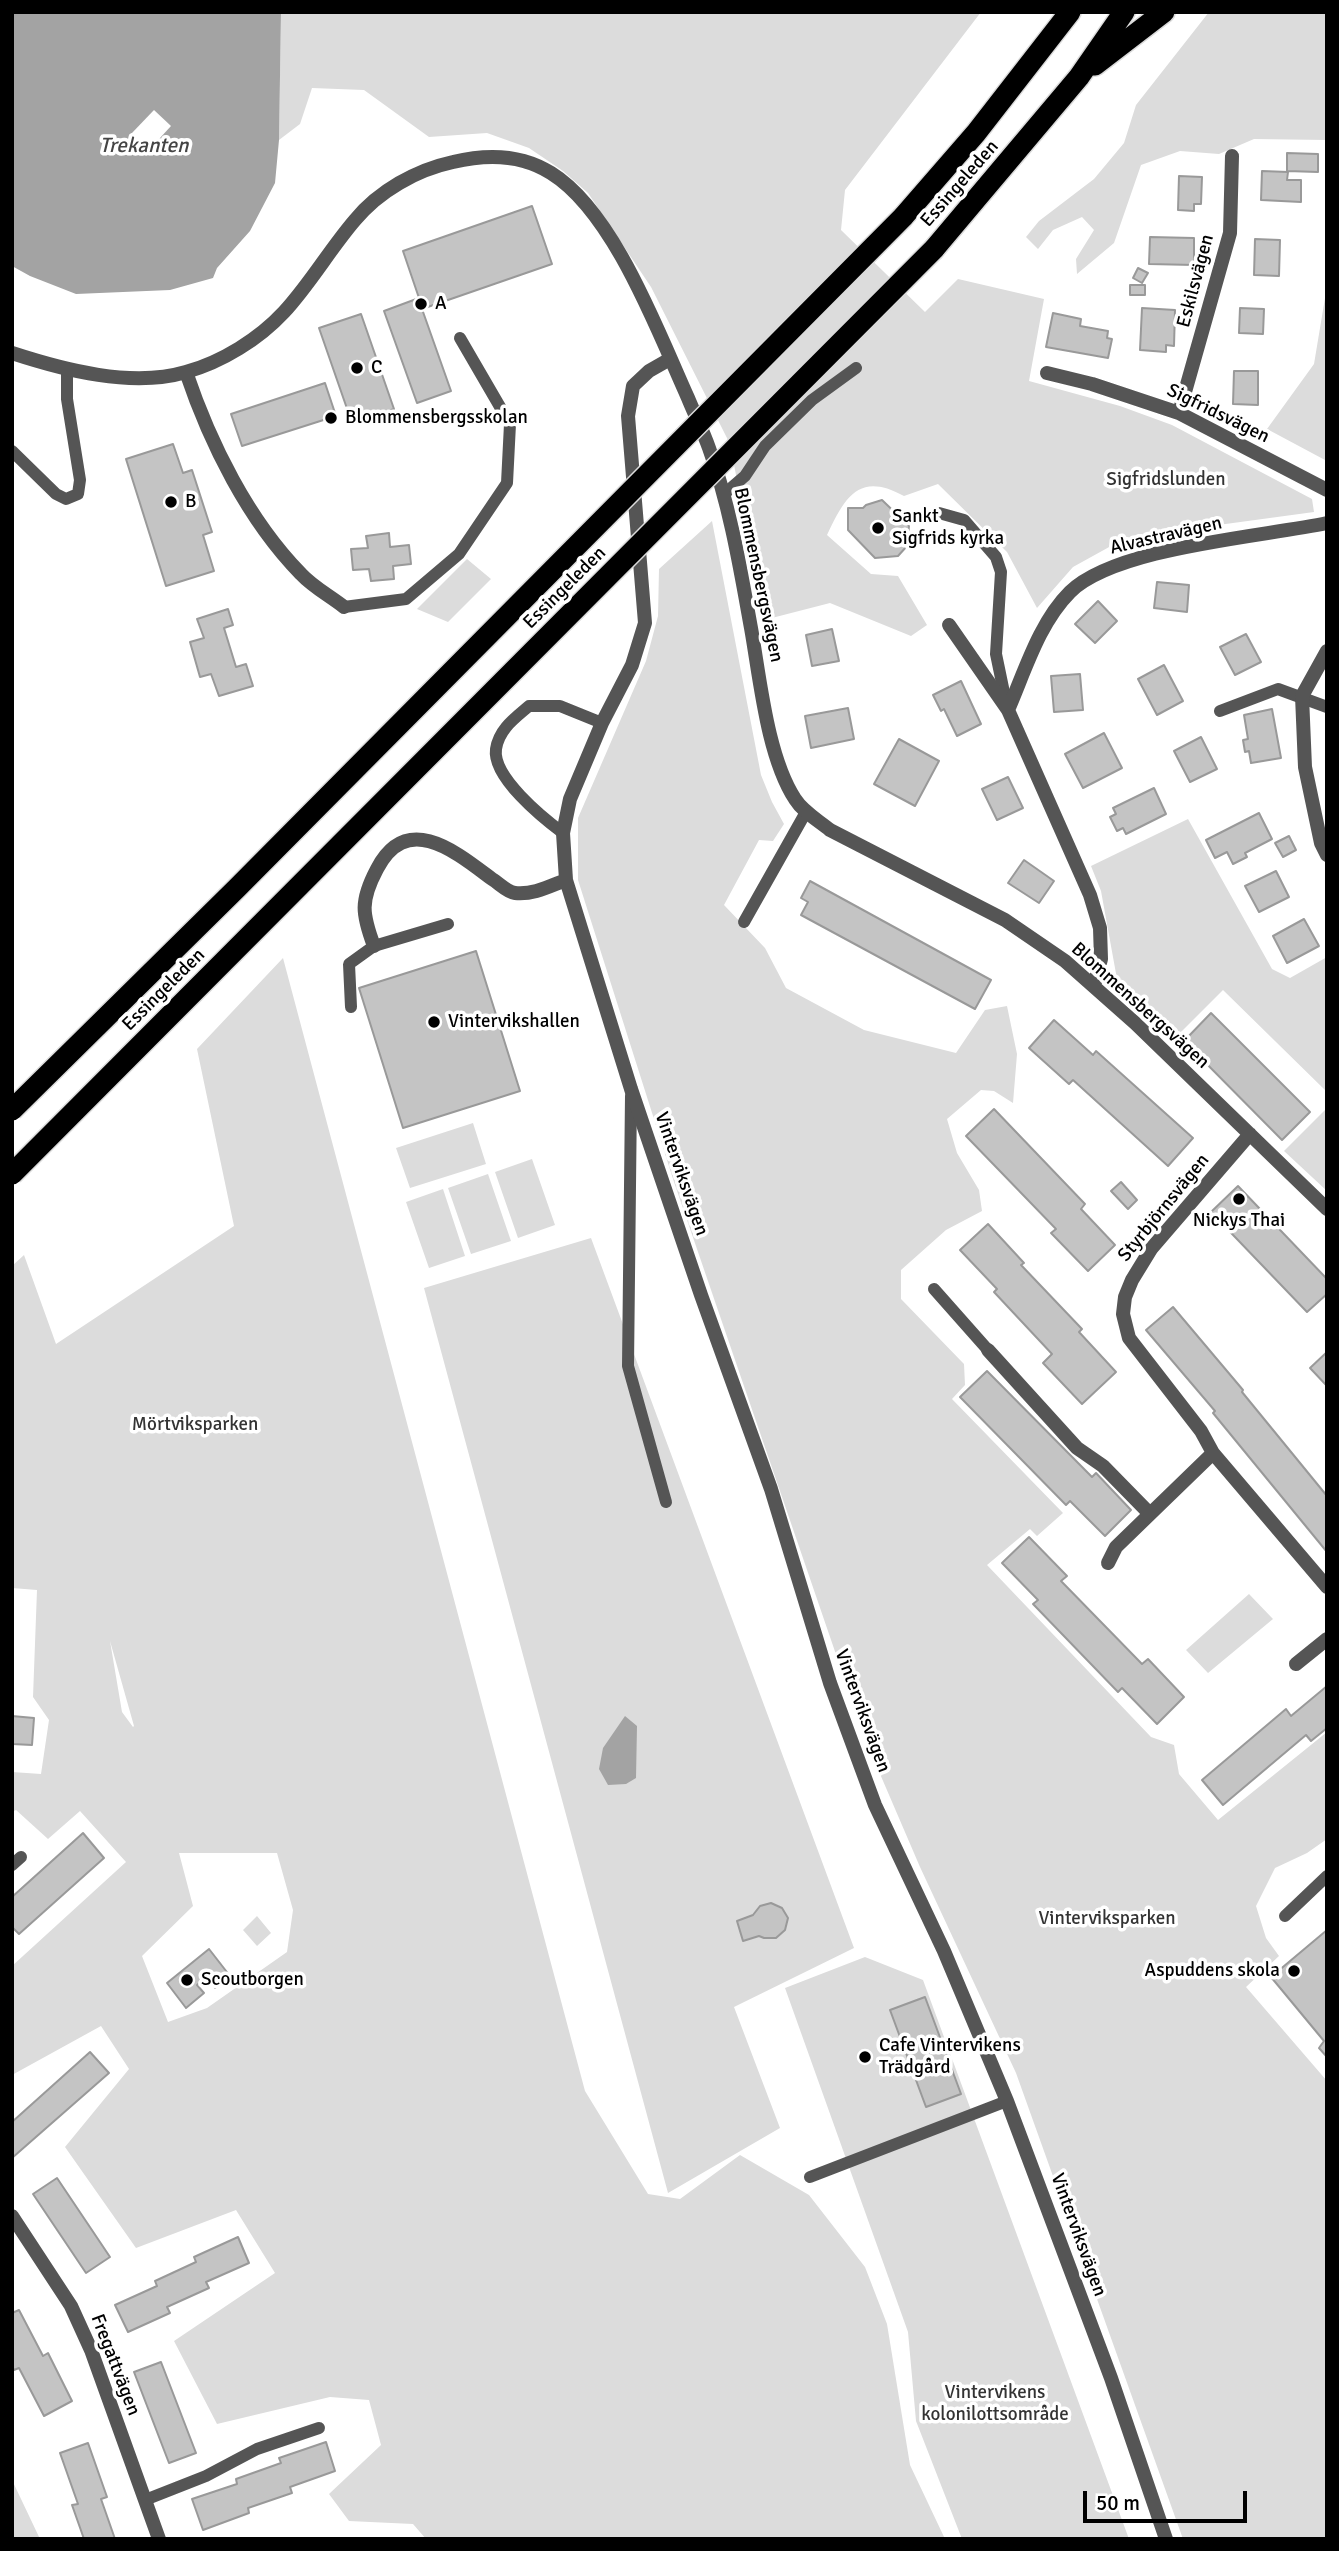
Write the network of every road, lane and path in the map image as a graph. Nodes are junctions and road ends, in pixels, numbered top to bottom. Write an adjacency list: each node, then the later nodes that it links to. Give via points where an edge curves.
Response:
1 (1070, 12): 37 (highway, Essingeleden, bridge, via 976,133 903,217)
2 (1124, 12): 4 (highway, Essingeleden)
3 (1164, 12): 4 (highway)
4 (1079, 77): 39 (highway, Essingeleden, bridge, via 934,249)
5 (1232, 156): 13 (street, Eskilsvägen, via 1230,233)
6 (460, 338): 19 (lane, via 510,424 507,483 459,554 406,599)
7 (12, 353): 10 (street, Blommensbergsvägen)
8 (670, 359): 11 (street, Blommensbergsvägen, via 629,272 578,195 552,173 529,162 492,156 441,164 380,195 356,218 284,312 253,339); 16 (street, Blommensbergsvägen, via 709,447); 26 (street, Vinterviksvägen, via 633,386 628,415 645,623 632,665)
9 (856, 368): 16 (lane, via 811,400)
10 (67, 369): 11 (street, Blommensbergsvägen, via 116,377); 14 (lane, via 78,494 66,499 56,494)
11 (187, 372): 19 (street, via 202,418 270,538 302,576)
12 (1047, 373): 13 (street, Sigfridsvägen)
13 (1179, 413): 15 (street, Sigfridsvägen)
14 (12, 451)
15 (1327, 491)
16 (723, 495): 27 (street, Blommensbergsvägen, via 769,730 780,768)
17 (939, 513): 24 (lane, via 964,520 996,556 1001,572 996,654)
18 (1327, 523): 24 (street, Alvastravägen, via 1165,552 1119,563 1089,578 1056,609)
19 (344, 607)
20 (949, 625): 24 (street)
21 (1327, 651): 22 (street)
22 (1302, 696): 23 (lane); 25 (lane, via 1278,689); 29 (street, via 1305,767)
23 (1327, 707)
24 (1007, 710): 34 (street, via 1090,895 1100,928 1101,959)
25 (1220, 711)
26 (602, 723): 28 (street, Vinterviksvägen, via 570,800); 28 (lane, via 561,706 529,706 505,726 496,750 502,775)
27 (806, 812): 31 (lane); 34 (street, Blommensbergsvägen, via 830,830 1005,920)
28 (563, 833): 30 (street, Vinterviksvägen)
29 (1327, 855)
30 (566, 880): 33 (street, via 533,892 512,893 438,842 417,838 398,843 382,860 368,887 363,917); 36 (street, Vinterviksvägen)
31 (744, 922)
32 (448, 924): 33 (lane)
33 (374, 946): 35 (lane, via 349,964)
34 (1094, 986): 38 (street, Blommensbergsvägen)
35 (351, 1007)
36 (631, 1089): 44 (lane, via 628,1366); 52 (street, Vinterviksvägen, via 771,1489 830,1683 876,1805)
37 (12, 1110)
38 (1250, 1134): 40 (street, Blommensbergsvägen); 43 (street, Styrbjörnsvägen, via 1151,1249 1132,1280 1123,1314 1129,1338)
39 (12, 1174)
40 (1327, 1209)
41 (934, 1289): 42 (lane)
42 (988, 1350): 45 (street, via 1077,1448 1103,1466)
43 (1213, 1453): 45 (street); 47 (street, Styrbjörnsvägen)
44 (666, 1502)
45 (1150, 1514): 46 (street, via 1116,1547)
46 (1108, 1563)
47 (1327, 1587)
48 (1327, 1639): 49 (street)
49 (1296, 1664)
50 (1327, 1876): 51 (lane)
51 (1285, 1916)
52 (1007, 2101): 53 (lane); 58 (street, Vinterviksvägen)
53 (810, 2177)
54 (12, 2216): 56 (street, Fregattvägen, via 71,2306)
55 (319, 2428): 56 (lane, via 257,2449)
56 (145, 2500): 57 (street, Fregattvägen)
57 (159, 2539)
58 (1166, 2539)

